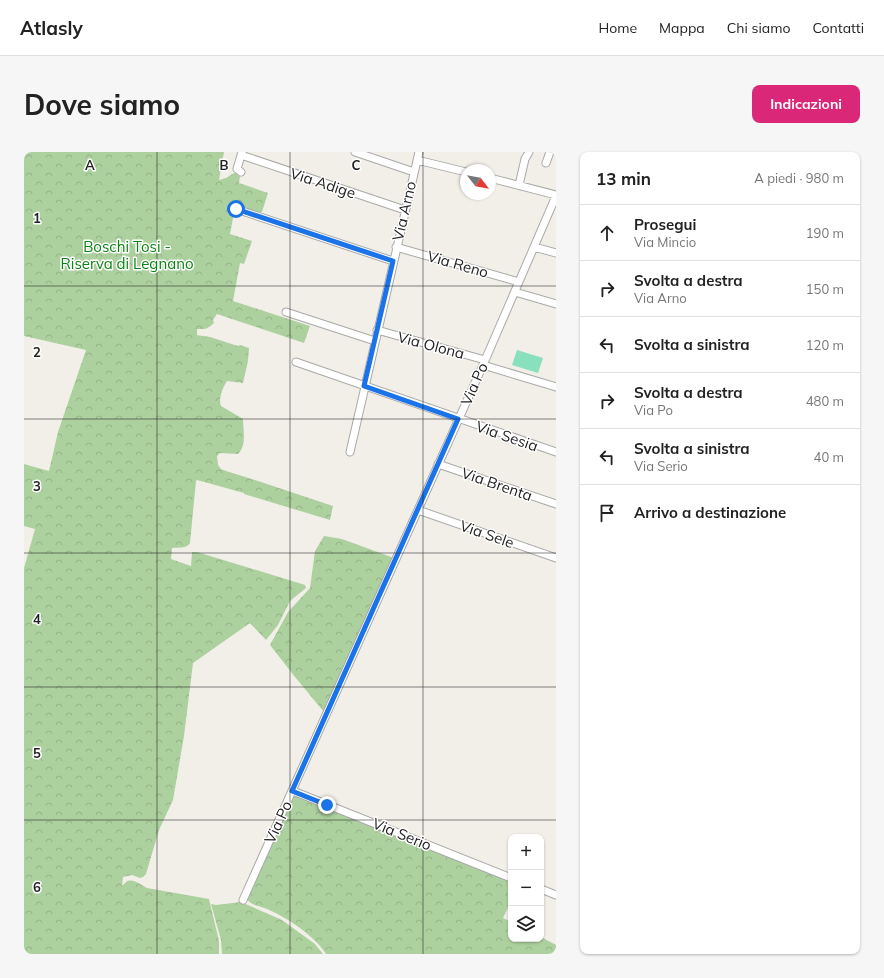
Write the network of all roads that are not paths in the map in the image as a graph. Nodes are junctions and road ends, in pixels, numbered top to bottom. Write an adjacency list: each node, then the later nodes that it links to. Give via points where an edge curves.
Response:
1 (355, 152): 10 (street)
2 (419, 152): 6 (street, Via Arno)
3 (529, 152): 12 (street)
4 (550, 152): 7 (street)
5 (242, 153): 9 (street, via 237,169); 15 (street, Via Adige, via 244,156)
6 (417, 160): 8 (street); 10 (street, Via Arno)
7 (546, 163)
8 (460, 171)
9 (241, 172)
10 (414, 172): 15 (street, Via Arno)
11 (496, 179): 12 (street)
12 (519, 185): 13 (street)
13 (556, 196): 17 (street, Via Po)
14 (236, 209): 19 (street)
15 (405, 210): 16 (street, Via Arno)
16 (396, 247): 19 (street, Via Arno); 20 (street, Via Reno)
17 (534, 247): 18 (street); 20 (street, Via Po)
18 (556, 253)
19 (393, 261): 24 (street, Via Arno)
20 (519, 282): 21 (street, Via Po)
21 (515, 292): 22 (street); 27 (street, Via Po)
22 (556, 304)
23 (286, 312): 25 (street)
24 (377, 330): 25 (street, Via Arno); 27 (street, Via Olona)
25 (375, 341): 28 (street, Via Arno)
26 (296, 362): 28 (street, Via Sesia)
27 (484, 362): 29 (street, Via Olona); 30 (street, Via Po)
28 (364, 386): 30 (street, Via Sesia); 31 (street, Via Arno)
29 (556, 387)
30 (458, 419): 32 (street, Via Sesia); 33 (street, Via Po)
31 (350, 452)
32 (556, 452)
33 (438, 464): 34 (street, Via Brenta); 35 (street, Via Po)
34 (556, 504)
35 (418, 510): 36 (street, Via Sele); 37 (street, Via Po)
36 (556, 558)
37 (292, 791): 38 (street, Via Serio); 41 (street, Via Po)
38 (508, 877)
39 (544, 890): 40 (street)
40 (556, 895)
41 (243, 900)

